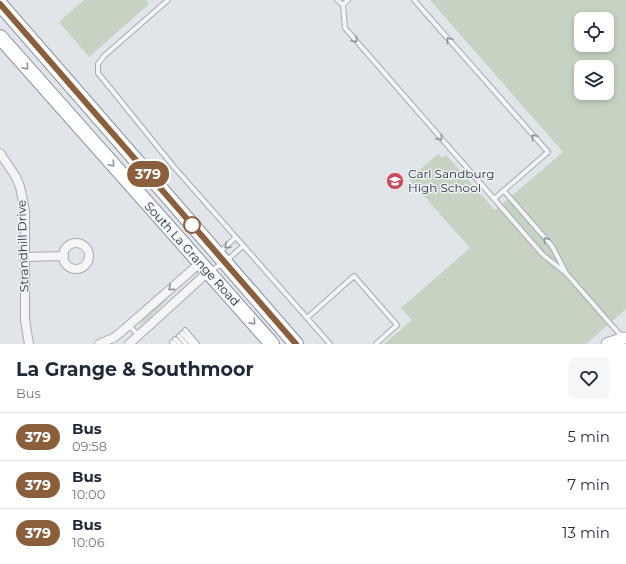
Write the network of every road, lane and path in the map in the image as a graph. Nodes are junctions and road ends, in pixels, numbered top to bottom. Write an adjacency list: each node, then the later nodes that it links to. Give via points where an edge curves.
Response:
1 (168, 0): 11 (lane, via 104,56 98,64 98,73 174,167)
2 (337, 0): 6 (lane)
3 (348, 0): 6 (lane)
4 (414, 0): 9 (lane, one-way to 4, via 548,152)
5 (0, 4): 15 (highway, South La Grange Road)
6 (343, 5): 10 (lane, one-way to 10, via 345,28)
7 (0, 37): 15 (highway, South La Grange Road, one-way to 15)
8 (0, 153): 14 (street, Strandhill Drive, via 16,177 22,196 25,211)
9 (504, 191): 10 (lane); 16 (lane, one-way to 9, via 552,246)
10 (494, 199): 16 (lane, via 543,255)
11 (236, 237): 12 (lane); 15 (lane, one-way to 15)
12 (243, 246): 15 (lane); 17 (lane)
13 (64, 256): 14 (street)
14 (26, 257): 22 (street, Strandhill Drive, via 25,320)
15 (211, 261): 18 (street, one-way to 18); 19 (street); 29 (highway, South La Grange Road, one-way to 29); 30 (highway, South La Grange Road)
16 (566, 273): 21 (lane)
17 (306, 318): 31 (lane); 32 (lane, via 354,276 397,325)
18 (129, 325): 19 (lane); 23 (street, via 113,338)
19 (138, 335): 24 (street)
20 (178, 337): 25 (lane); 26 (lane); 27 (lane); 28 (lane)
21 (623, 339): 33 (street)
22 (29, 344)
23 (99, 344)
24 (129, 344)
25 (180, 344)
26 (186, 344)
27 (192, 344)
28 (198, 344)
29 (272, 344)
30 (296, 344)
31 (330, 344)
32 (376, 344)
33 (607, 344)

